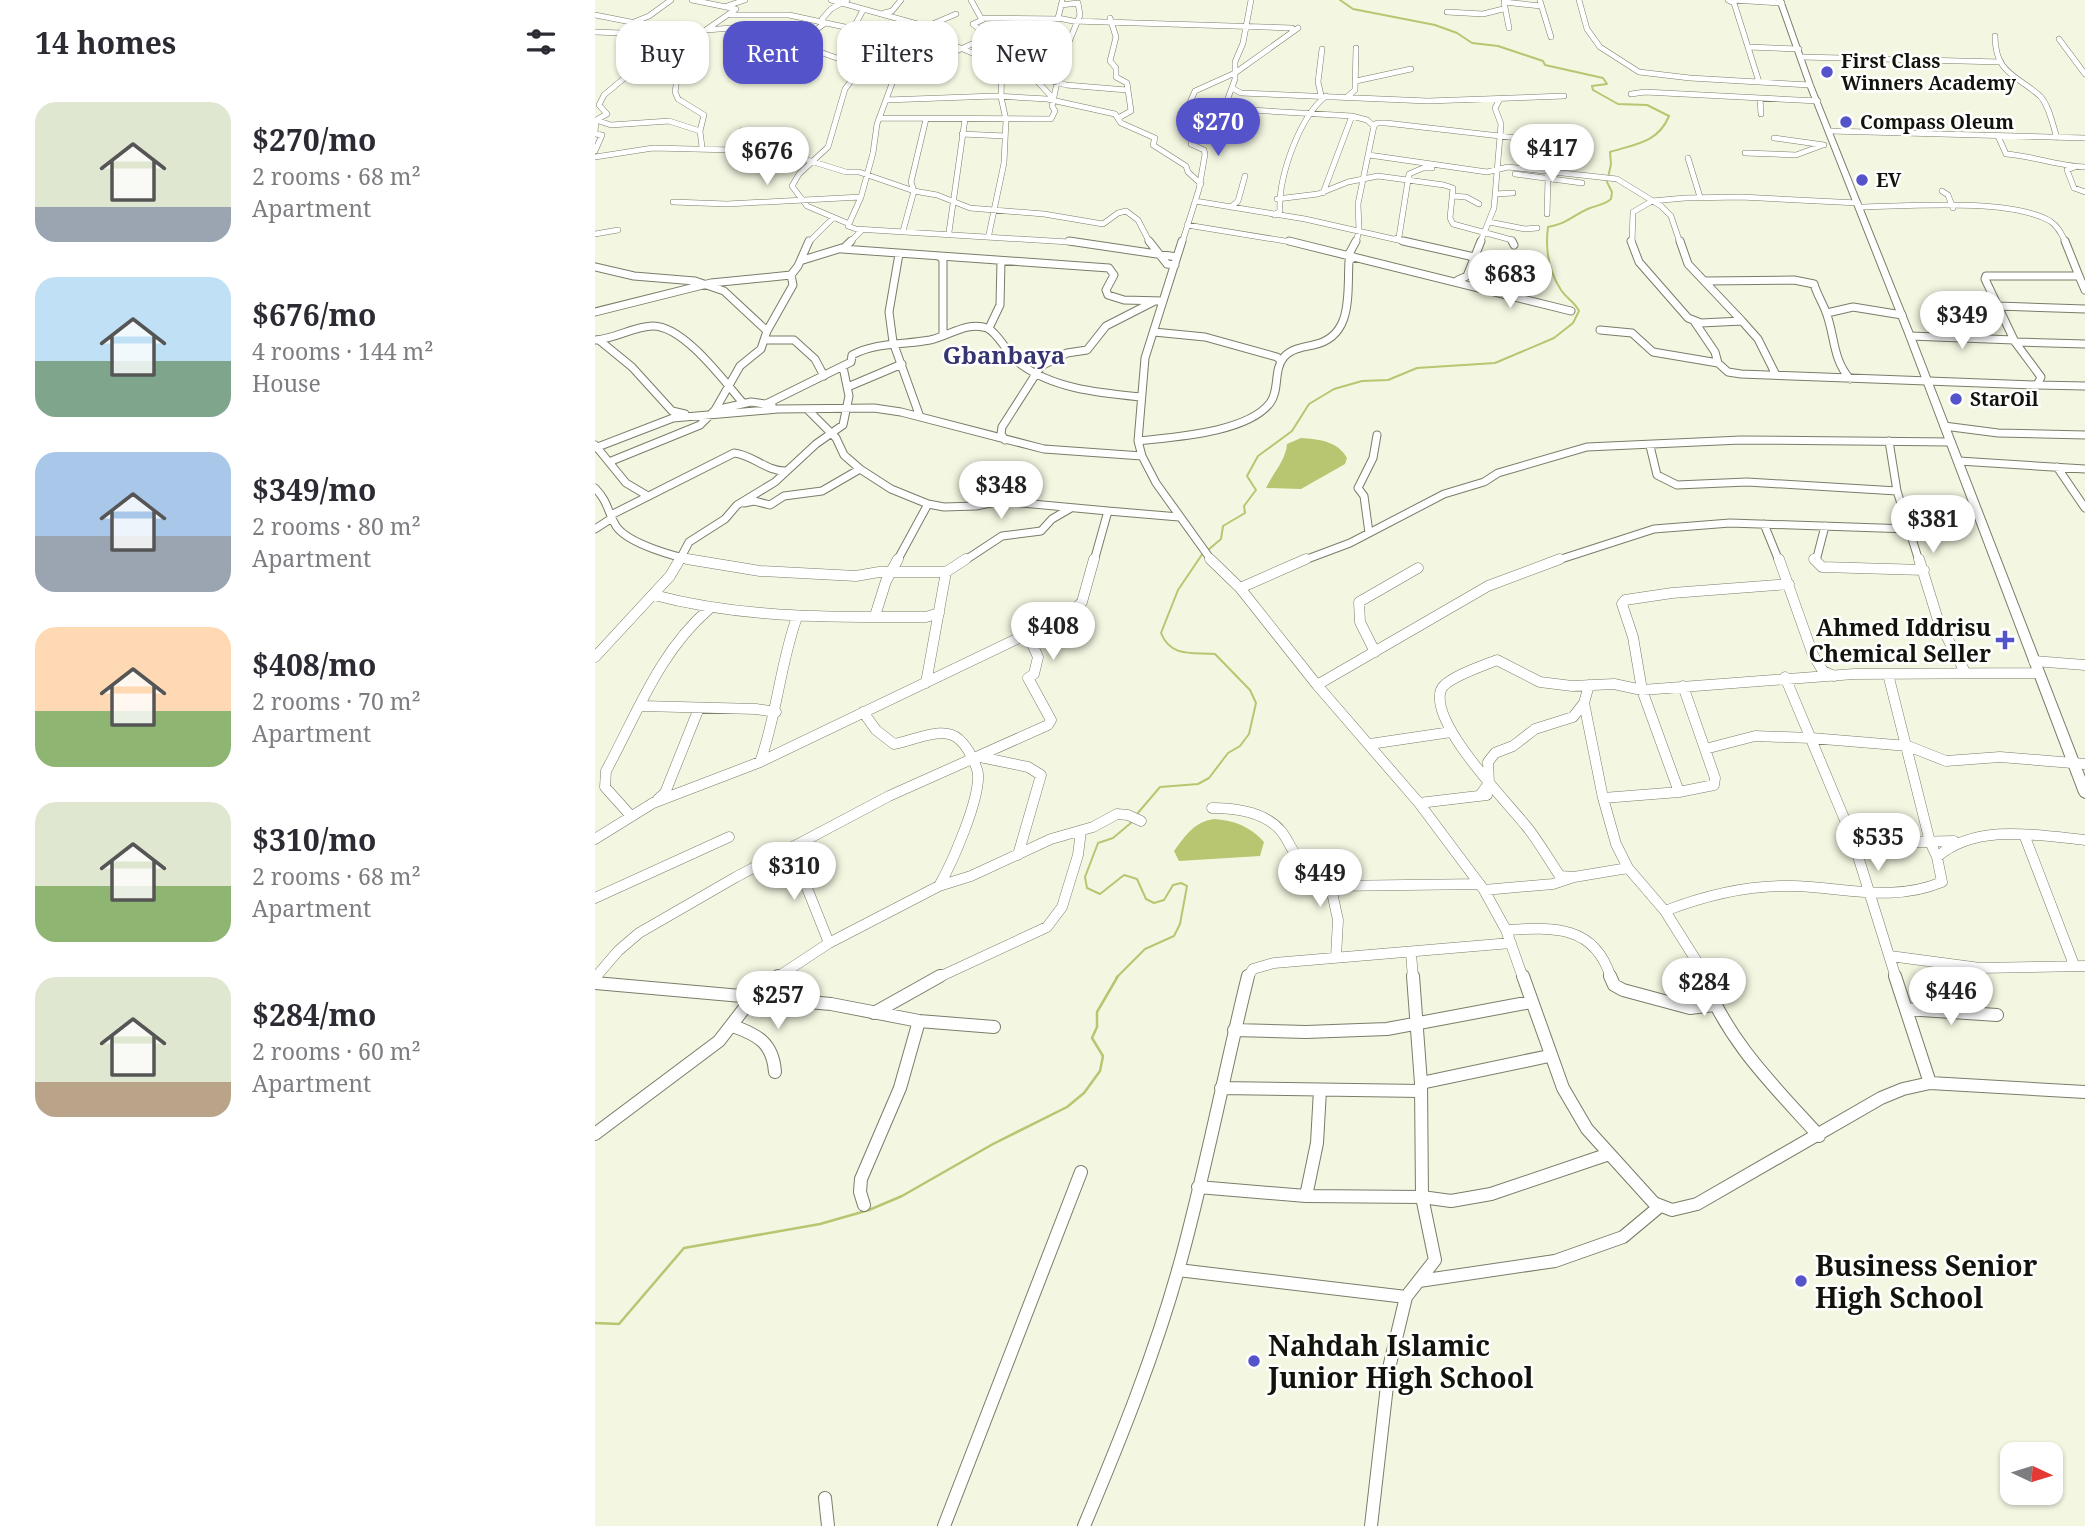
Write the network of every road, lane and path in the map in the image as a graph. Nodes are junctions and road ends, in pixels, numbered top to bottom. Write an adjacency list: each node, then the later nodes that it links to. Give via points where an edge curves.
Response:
1 (671, 0): 30 (street)
2 (692, 0): 15 (street)
3 (745, 0): 15 (street)
4 (831, 0): 12 (street)
5 (847, 0): 12 (street)
6 (901, 0): 21 (street)
7 (971, 0): 26 (street)
8 (1251, 0): 39 (street)
9 (1579, 0): 57 (street, via 1587,29 1600,47 1639,72)
10 (1733, 1): 11 (street); 47 (street)
11 (1781, 1): 51 (main road)
12 (839, 3): 18 (street); 32 (street)
13 (1062, 3): 27 (street); 36 (street, via 1079,3)
14 (1539, 3): 17 (street, via 1504,2); 44 (street)
15 (727, 7): 16 (street)
16 (736, 9): 20 (street); 24 (street)
17 (1503, 9): 22 (street); 22 (street, via 1508,26)
18 (863, 10): 21 (street); 33 (street)
19 (1447, 12): 22 (street)
20 (751, 13): 24 (street); 32 (street)
21 (884, 13): 34 (street)
22 (1483, 14)
23 (595, 15): 29 (street)
24 (730, 15): 31 (street); 38 (street)
25 (956, 15): 35 (street)
26 (981, 18): 27 (street); 46 (street, via 973,24 985,34 983,39)
27 (1060, 19): 36 (street)
28 (1110, 20): 36 (street); 39 (street); 70 (street, via 1116,37 1110,61 1116,77 1127,83)
29 (626, 21)
30 (640, 21)
31 (728, 21)
32 (824, 21): 37 (street)
33 (857, 21)
34 (899, 21)
35 (940, 21)
36 (1077, 21): 40 (street)
37 (837, 25)
38 (709, 27)
39 (1245, 27): 54 (street); 54 (street, via 1295,28)
40 (1072, 29)
41 (595, 32): 42 (street)
42 (616, 33)
43 (1995, 36): 52 (street)
44 (1551, 37)
45 (2059, 39): 55 (street)
46 (959, 47): 50 (street)
47 (1748, 47): 51 (street); 57 (street)
48 (1322, 48): 72 (street, via 1318,82)
49 (1356, 48): 56 (street)
50 (972, 52)
51 (1801, 53): 52 (street); 66 (main road)
52 (2001, 62): 102 (street, via 2008,74 2042,98)
53 (1411, 69): 56 (street)
54 (1235, 71): 68 (street); 104 (street, via 1190,96 1185,129)
55 (2085, 74)
56 (1356, 81): 73 (street)
57 (1759, 82): 66 (street)
58 (618, 84): 88 (street, via 599,105 607,114)
59 (676, 84): 92 (street, via 678,99 705,115)
60 (847, 84): 115 (street, via 830,144)
61 (892, 84): 79 (street)
62 (1001, 84): 75 (street)
63 (1039, 84): 67 (street)
64 (1056, 84): 69 (street)
65 (1064, 84): 70 (street)
66 (1810, 85): 80 (main road)
67 (1042, 86): 69 (street); 76 (street)
68 (1232, 88): 72 (street, via 1241,93); 81 (street, via 1228,102)
69 (1055, 89): 76 (street)
70 (1127, 90): 85 (street, via 1131,111)
71 (1631, 94): 78 (street)
72 (1324, 96): 73 (street); 82 (street)
73 (1348, 96): 77 (street)
74 (1563, 96): 77 (street)
75 (1001, 97): 76 (street); 79 (street); 90 (street)
76 (1053, 99): 85 (street); 90 (street, via 1051,119)
77 (1500, 99): 100 (street, via 1495,108 1500,118)
78 (1760, 99): 80 (street); 83 (street)
79 (886, 100): 86 (street)
80 (1818, 101): 95 (main road)
81 (1234, 109): 82 (street); 104 (street, via 1208,137)
82 (1313, 113): 84 (street); 138 (street, via 1292,149)
83 (1761, 114)
84 (1352, 116): 91 (street); 133 (street)
85 (1120, 117): 128 (street, via 1121,123 1155,138 1153,145 1186,166)
86 (879, 118): 87 (street); 121 (street)
87 (926, 119): 89 (street); 129 (street, via 911,181)
88 (596, 120): 92 (street, via 611,125 669,121); 96 (street)
89 (965, 120): 90 (street); 97 (street)
90 (1006, 120): 98 (street)
91 (1374, 126): 100 (street, via 1380,122); 112 (street)
92 (700, 131): 108 (street)
93 (741, 131): 109 (street)
94 (1565, 131): 105 (street, via 1544,130)
95 (1830, 131): 99 (street); 107 (main road)
96 (595, 133): 110 (street, via 602,135)
97 (962, 134): 98 (street); 143 (street)
98 (1005, 136): 148 (street)
99 (1998, 136): 102 (street); 117 (street, via 2006,154)
100 (1499, 138): 105 (street); 120 (street)
101 (1774, 138): 106 (street)
102 (2057, 138): 103 (street)
103 (2083, 139)
104 (1193, 141): 128 (street, via 1191,144 1205,152)
105 (1542, 141): 119 (street)
106 (1823, 145): 107 (street); 111 (street, via 1806,154)
107 (1835, 146): 145 (main road)
108 (702, 147): 109 (street); 113 (street)
109 (731, 149): 115 (street, via 745,155)
110 (595, 151)
111 (1745, 153)
112 (1369, 155): 116 (street); 125 (street)
113 (595, 157)
114 (1688, 158): 137 (street)
115 (812, 161): 121 (street); 139 (street, via 794,179 792,186)
116 (1453, 167): 120 (street); 126 (street, via 1423,168 1409,174)
117 (2076, 167): 118 (street); 131 (street, via 2067,170 2068,177 2074,188)
118 (2085, 167)
119 (1545, 169): 120 (street, via 1503,167); 124 (street); 142 (street, via 1617,179)
120 (1497, 172): 124 (street); 135 (street)
121 (867, 175): 129 (street); 136 (street)
122 (1245, 176): 146 (street, via 1238,201)
123 (1452, 178): 132 (street)
124 (1548, 178): 127 (street); 149 (street)
125 (1362, 179): 126 (street); 133 (street); 159 (street)
126 (1409, 180): 132 (street); 165 (street, via 1404,217)
127 (1582, 183)
128 (1201, 184): 141 (street)
129 (914, 191): 143 (street); 160 (street)
130 (1942, 191): 147 (street)
131 (2085, 191)
132 (1453, 192): 144 (street); 164 (street, via 1450,221)
133 (1323, 193): 138 (street)
134 (1513, 193): 135 (street)
135 (1495, 194): 152 (street)
136 (861, 197): 139 (street); 153 (street)
137 (1700, 197): 142 (street); 145 (street)
138 (1277, 199): 150 (street, via 1280,211)
139 (800, 200): 140 (street); 151 (street)
140 (673, 201)
141 (1195, 201): 146 (street); 154 (street)
142 (1652, 201): 180 (street, via 1671,216 1688,264); 191 (street, via 1633,212 1631,241 1639,262)
143 (954, 202): 148 (street); 161 (street)
144 (1479, 204)
145 (1859, 205): 147 (street); 190 (main road)
146 (1231, 207): 150 (street)
147 (1953, 208): 178 (street, via 2033,214 2050,220)
148 (994, 209): 163 (street); 168 (street, via 1100,224 1126,211 1138,220)
149 (1547, 214)
150 (1274, 215): 159 (street)
151 (834, 218): 153 (street); 172 (street, via 811,236)
152 (1489, 222): 155 (street); 164 (street)
153 (847, 223): 158 (street)
154 (1187, 225): 170 (street); 175 (street)
155 (1511, 226): 156 (street); 164 (street)
156 (1537, 228)
157 (618, 230): 162 (street)
158 (862, 230): 160 (street); 167 (street)
159 (1359, 230): 165 (street); 170 (street)
160 (903, 231): 161 (street)
161 (949, 232): 163 (street)
162 (595, 234)
163 (989, 234): 168 (street)
164 (1484, 234): 166 (street, via 1512,240); 171 (street)
165 (1395, 239): 171 (street)
166 (1514, 245)
167 (842, 249): 169 (street); 172 (street)
168 (1156, 253): 175 (street, via 1167,264)
169 (899, 254): 173 (street); 201 (street, via 889,312)
170 (1351, 257): 179 (street); 203 (street, via 1340,334 1333,341 1296,349)
171 (1474, 257): 179 (street, via 1467,276)
172 (803, 260): 177 (street)
173 (942, 260): 174 (street); 197 (street)
174 (1001, 261): 184 (street, via 1108,268 1114,275 1108,295); 193 (street, via 1000,305)
175 (1176, 261): 183 (street)
176 (595, 267): 181 (street)
177 (790, 275): 181 (street); 196 (street, via 793,285)
178 (2078, 276): 182 (street); 185 (street, via 1989,275 1985,279)
179 (1456, 280): 188 (street)
180 (1705, 281): 189 (street, via 1810,282); 192 (street)
181 (701, 285): 187 (street); 196 (street, via 729,294)
182 (2085, 289)
183 (1163, 300): 184 (street); 195 (street)
184 (1153, 302): 207 (street, via 1106,326 1087,349 1067,353)
185 (1997, 306): 186 (street); 200 (street)
186 (2085, 309)
187 (595, 312)
188 (1571, 312)
189 (1827, 313): 190 (street, via 1833,308 1856,308); 211 (street, via 1833,346)
190 (1902, 315): 198 (main road)
191 (1694, 321): 192 (street); 204 (street)
192 (1742, 321): 208 (street, via 1767,351)
193 (989, 328): 197 (street, via 966,327); 207 (street, via 1003,350)
194 (1600, 330): 204 (street, via 1637,336 1662,355)
195 (1154, 332): 203 (street, via 1205,337); 218 (street, via 1145,358)
196 (766, 335): 209 (street, via 776,342 794,340 815,359); 217 (street, via 761,349 740,366)
197 (943, 335): 201 (street)
198 (1910, 336): 200 (street); 212 (main road)
199 (597, 340): 217 (street, via 662,326 686,343); 225 (street, via 632,367 673,411)
200 (2014, 341): 202 (street); 210 (street)
201 (893, 342): 205 (street); 206 (street, via 856,352)
202 (2085, 344)
203 (1281, 358): 232 (street, via 1270,403 1257,413 1210,431)
204 (1718, 363): 208 (street, via 1730,373)
205 (902, 364): 215 (street); 226 (street)
206 (843, 367): 209 (street); 215 (street)
207 (1036, 372): 218 (street, via 1061,385); 231 (street, via 1002,427)
208 (1776, 375): 211 (street)
209 (824, 376): 219 (street)
210 (2041, 377): 213 (street); 214 (street)
211 (1850, 379): 212 (street)
212 (1927, 382): 213 (street); 227 (main road)
213 (2037, 385): 214 (street)
214 (2056, 385): 216 (street)
215 (850, 386): 222 (street)
216 (2085, 386)
217 (729, 388): 220 (street); 224 (street)
218 (1141, 397): 232 (street)
219 (768, 402): 220 (street); 221 (street)
220 (743, 403): 224 (street)
221 (778, 409): 223 (street); 224 (street)
222 (848, 409): 223 (street); 226 (street, via 884,409); 228 (street, via 843,425)
223 (808, 410): 228 (street)
224 (713, 413): 225 (street); 238 (street, via 700,425)
225 (698, 415): 236 (street, via 673,418)
226 (920, 417): 231 (street)
227 (1944, 426): 230 (street, via 1998,433); 234 (main road)
228 (832, 434): 241 (street, via 843,455); 243 (street)
229 (1377, 435): 258 (street, via 1373,458 1358,485)
230 (2085, 435)
231 (1005, 439): 237 (street, via 1054,450)
232 (1139, 441): 237 (street)
233 (1889, 441): 234 (street); 235 (street, via 1702,441); 245 (street)
234 (1951, 442): 239 (main road)
235 (1650, 446): 245 (street, via 1657,475 1677,485 1747,482); 258 (street, via 1587,447 1560,454 1444,494)
236 (596, 447): 238 (street)
237 (1142, 456): 253 (street)
238 (609, 461): 246 (street, via 626,483)
239 (1959, 461): 240 (street); 274 (main road)
240 (2057, 467): 242 (street); 250 (street)
241 (860, 469): 247 (street, via 818,493 784,496 770,505); 248 (street)
242 (2085, 469)
243 (785, 471): 246 (street, via 734,453); 247 (street)
244 (597, 491): 252 (street)
245 (1897, 491): 257 (street)
246 (648, 496): 252 (street)
247 (738, 504): 259 (street, via 725,519 689,542)
248 (928, 504): 249 (street, via 976,506 1001,501); 262 (street)
249 (1071, 508): 251 (street); 263 (street, via 1041,531 994,539)
250 (2085, 508)
251 (1108, 511): 253 (street, via 1126,509); 271 (street, via 1082,602 1071,614)
252 (612, 516): 256 (street); 259 (street, via 617,528 633,540)
253 (1179, 517): 265 (street, via 1211,560)
254 (1764, 524): 255 (street); 264 (street); 272 (street, via 1654,529 1586,549 1488,586)
255 (1825, 526): 257 (street); 261 (street, via 1814,559 1822,567)
256 (595, 529)
257 (1909, 529): 261 (street)
258 (1369, 533): 265 (street)
259 (681, 556): 262 (street, via 760,571 847,576); 266 (street)
260 (1417, 568): 272 (street, via 1359,602 1364,631)
261 (1924, 570): 276 (street, via 1938,620)
262 (891, 572): 263 (street); 269 (street)
263 (946, 572): 268 (street)
264 (1790, 584): 279 (street, via 1813,655 1823,671); 285 (street, via 1625,600 1622,604 1633,637)
265 (1240, 588): 282 (street)
266 (654, 595): 267 (street); 273 (street)
267 (709, 609): 270 (street); 287 (street, via 669,650)
268 (939, 613): 269 (street); 281 (street)
269 (875, 616): 270 (street)
270 (797, 617): 289 (street, via 787,646)
271 (1028, 635): 281 (street); 296 (street, via 1038,657 1034,674 1028,678 1051,720)
272 (1375, 652): 282 (street)
273 (595, 657)
274 (2034, 660): 275 (street); 277 (main road)
275 (2085, 665)
276 (1965, 672): 277 (street); 278 (street)
277 (2039, 673): 298 (main road)
278 (1888, 674): 279 (street); 294 (street)
279 (1833, 676): 280 (street)
280 (1785, 677): 284 (street); 292 (street)
281 (926, 683): 290 (street)
282 (1317, 685): 293 (street)
283 (1589, 685): 285 (street); 286 (street); 291 (street, via 1540,682 1505,662 1494,661 1447,682 1441,690 1441,707)
284 (1683, 686): 285 (street); 295 (street)
285 (1641, 690): 301 (street)
286 (1584, 703): 300 (street, via 1573,717 1535,729 1495,753 1488,762); 305 (street)
287 (642, 706): 288 (street); 309 (street, via 604,780)
288 (699, 708): 289 (street); 306 (street, via 665,793)
289 (776, 712): 297 (street)
290 (863, 712): 296 (street, via 894,744 929,733 953,735); 297 (street)
291 (1451, 733): 293 (street); 300 (street)
292 (1811, 738): 294 (street); 295 (street, via 1755,736); 313 (street)
293 (1370, 744): 307 (street)
294 (1908, 746): 298 (street, via 1946,761 2000,757); 318 (street)
295 (1705, 749): 301 (street, via 1714,785)
296 (976, 759): 319 (street, via 889,796); 320 (street, via 1028,767 1041,775); 324 (street, via 978,779)
297 (760, 762): 306 (street)
298 (2073, 762): 299 (street); 302 (main road)
299 (2085, 764)
300 (1489, 783): 303 (street); 304 (street)
301 (1679, 792): 305 (street)
302 (2085, 793)
303 (1481, 794): 304 (street); 307 (street)
304 (1501, 798): 323 (street, via 1529,829)
305 (1603, 798): 322 (street)
306 (653, 803): 309 (street)
307 (1419, 803): 326 (street)
308 (1212, 808): 325 (street, via 1248,813 1276,826 1296,855 1325,860)
309 (631, 816): 315 (street)
310 (1141, 821): 311 (street, via 1128,815 1111,816)
311 (1081, 831): 320 (street); 342 (street, via 1062,907 1047,927)
312 (729, 837): 328 (street)
313 (1852, 837): 318 (street); 327 (street)
314 (2025, 837): 316 (street, via 1974,836); 317 (street); 336 (street)
315 (595, 839)
316 (1955, 841): 318 (street); 321 (street)
317 (2085, 841)
318 (1930, 842): 321 (street)
319 (791, 848): 331 (street); 337 (street, via 639,933)
320 (1018, 855): 324 (street)
321 (1937, 857): 327 (street, via 1942,882 1900,895)
322 (1628, 868): 323 (street); 329 (street)
323 (1557, 880): 326 (street)
324 (939, 886): 331 (street)
325 (1332, 886): 326 (street); 335 (street, via 1338,920)
326 (1482, 887): 330 (street)
327 (1868, 894): 329 (street, via 1757,887 1719,893); 334 (street)
328 (595, 898)
329 (1665, 911): 340 (street, via 1699,965)
330 (1506, 930): 332 (street); 340 (street, via 1546,929 1588,938 1606,960 1609,977 1623,990 1691,1009)
331 (829, 943): 338 (street)
332 (1511, 943): 333 (street); 339 (street)
333 (1411, 953): 335 (street); 345 (street)
334 (1890, 956): 336 (street, via 1980,968); 341 (street)
335 (1336, 957): 348 (street, via 1274,963 1252,970)
336 (2079, 966)
337 (595, 980): 338 (street)
338 (753, 997): 342 (street); 346 (street)
339 (1531, 1002): 345 (street); 349 (street)
340 (1714, 1005): 357 (street, via 1743,1052)
341 (1906, 1009): 343 (street); 351 (street)
342 (874, 1013): 344 (street)
343 (1997, 1015)
344 (919, 1021): 347 (street); 363 (street, via 899,1088 862,1179)
345 (1417, 1025): 348 (street, via 1315,1032); 352 (street)
346 (733, 1026): 350 (street, via 769,1044 775,1054); 356 (street, via 675,1076)
347 (994, 1027)
348 (1234, 1030): 353 (street)
349 (1549, 1056): 352 (street); 358 (street, via 1575,1110)
350 (775, 1072)
351 (1930, 1083): 355 (street); 357 (street, via 1881,1098)
352 (1421, 1087): 354 (street); 362 (street)
353 (1221, 1088): 354 (street); 360 (street)
354 (1320, 1090): 361 (street, via 1317,1143)
355 (2085, 1092)
356 (595, 1134)
357 (1819, 1136): 364 (street, via 1697,1204 1677,1210)
358 (1609, 1154): 362 (street, via 1491,1194 1451,1201); 364 (street)
359 (1081, 1172): 370 (street)
360 (1198, 1187): 361 (street); 365 (street)
361 (1306, 1196): 362 (street)
362 (1422, 1196): 366 (street, via 1435,1260)
363 (864, 1205)
364 (1659, 1207): 366 (street, via 1623,1237 1555,1261)
365 (1178, 1270): 367 (street); 371 (street, via 1142,1379)
366 (1419, 1281): 367 (street)
367 (1406, 1297): 372 (street, via 1389,1368)
368 (825, 1498): 369 (street)
369 (828, 1526)
370 (944, 1526)
371 (1084, 1526)
372 (1371, 1526)

